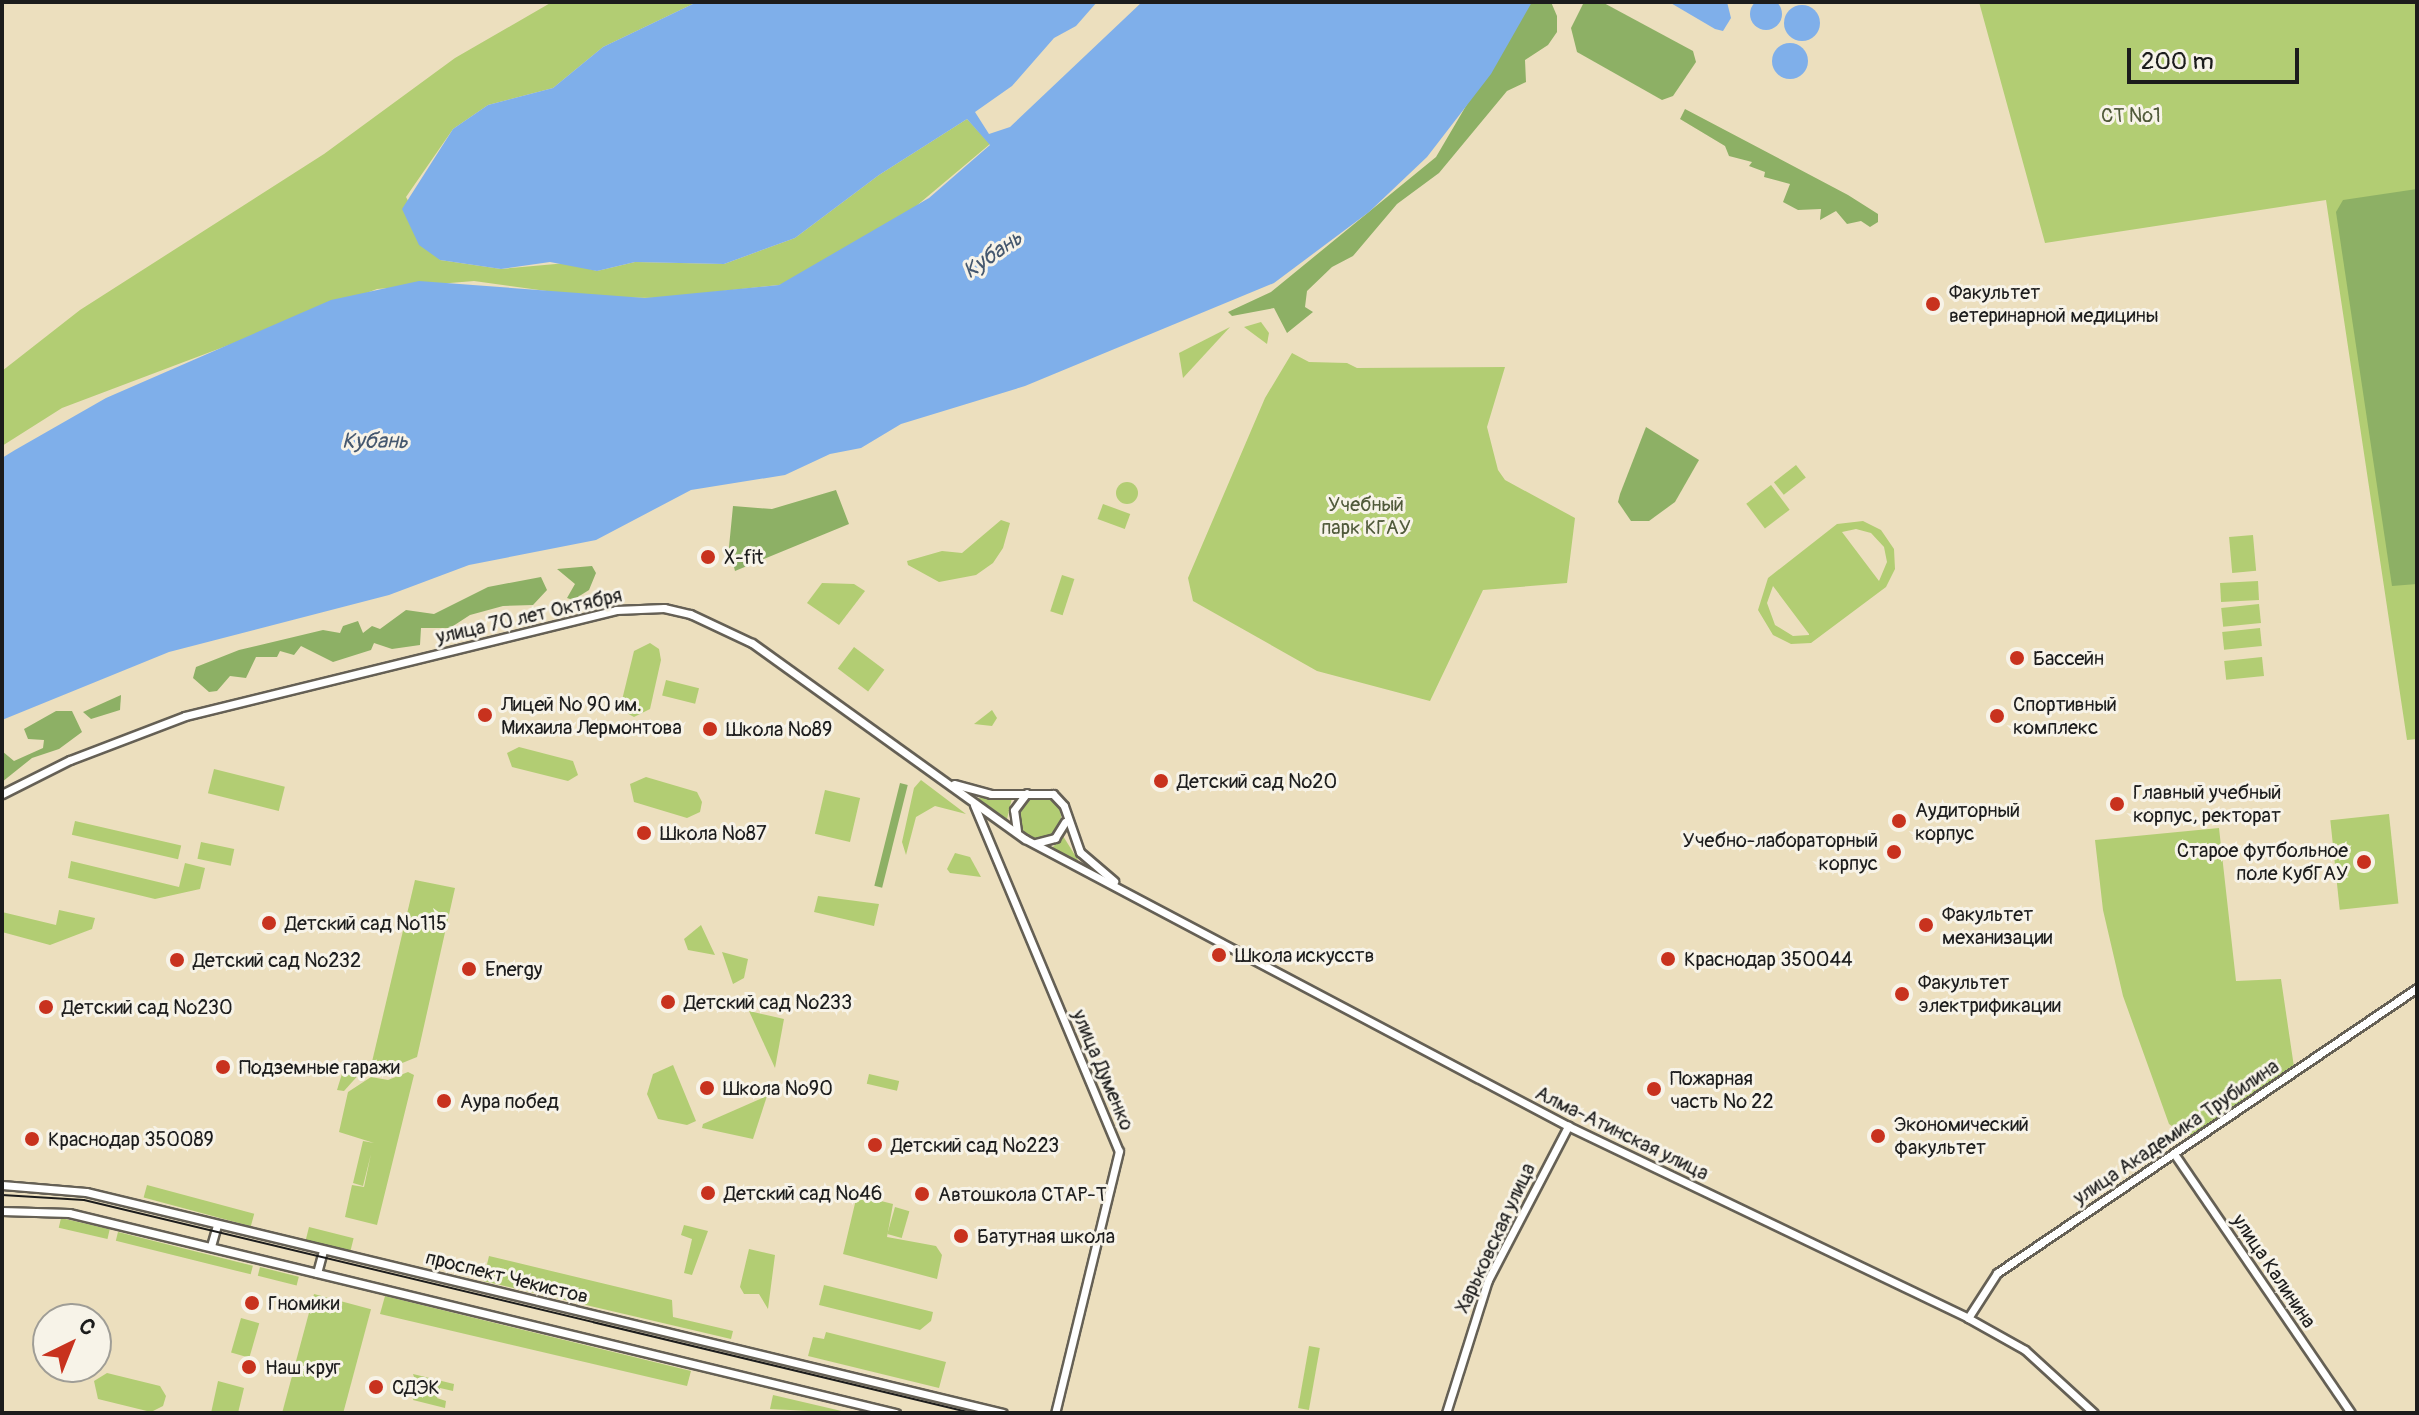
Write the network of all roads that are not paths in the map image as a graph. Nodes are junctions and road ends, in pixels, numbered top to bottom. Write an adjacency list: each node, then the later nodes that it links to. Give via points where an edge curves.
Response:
1 (935, 773): 2 (main road); 4 (main road, улица 70 лет Октября, via 735,632 690,614 637,608 185,716 82,755); 5 (main road, улица 70 лет Октября)
2 (972, 791): 3 (main road); 5 (main road)
3 (1033, 791): 6 (main road, via 1056,796); 8 (main road, via 1015,807)
4 (2, 794)
5 (972, 803): 7 (main road, улица 70 лет Октября); 9 (main road, улица Думенко)
6 (1066, 812): 10 (main road, via 1057,837); 11 (main road, Алма-Атинская улица, via 1080,852)
7 (1009, 827): 8 (main road, улица 70 лет Октября); 9 (main road, via 997,827)
8 (1018, 833): 10 (main road, Алма-Атинская улица)
9 (990, 841): 24 (main road, улица Думенко, via 1119,1151)
10 (1033, 842): 11 (main road, Алма-Атинская улица)
11 (1127, 891): 13 (main road, Алма-Атинская улица)
12 (2417, 988): 14 (main road, улица Академика Трубилина)
13 (1568, 1126): 21 (main road, Алма-Атинская улица); 25 (main road, Харьковская улица, via 1488,1280)
14 (2175, 1155): 21 (main road, улица Академика Трубилина, via 1997,1273); 27 (main road, улица Калинина)
15 (2, 1185): 17 (main road, проспект Чекистов, via 86,1192)
16 (2, 1211): 18 (main road, проспект Чекистов, via 69,1213)
17 (217, 1225): 18 (main road); 19 (main road, проспект Чекистов)
18 (211, 1246): 20 (main road, проспект Чекистов)
19 (323, 1250): 20 (main road); 23 (main road, проспект Чекистов)
20 (317, 1273): 22 (main road, проспект Чекистов)
21 (1968, 1318): 26 (main road, Алма-Атинская улица, via 2025,1350)
22 (896, 1413)
23 (1003, 1413)
24 (1055, 1413)
25 (1446, 1413)
26 (2094, 1413)
27 (2352, 1413)

